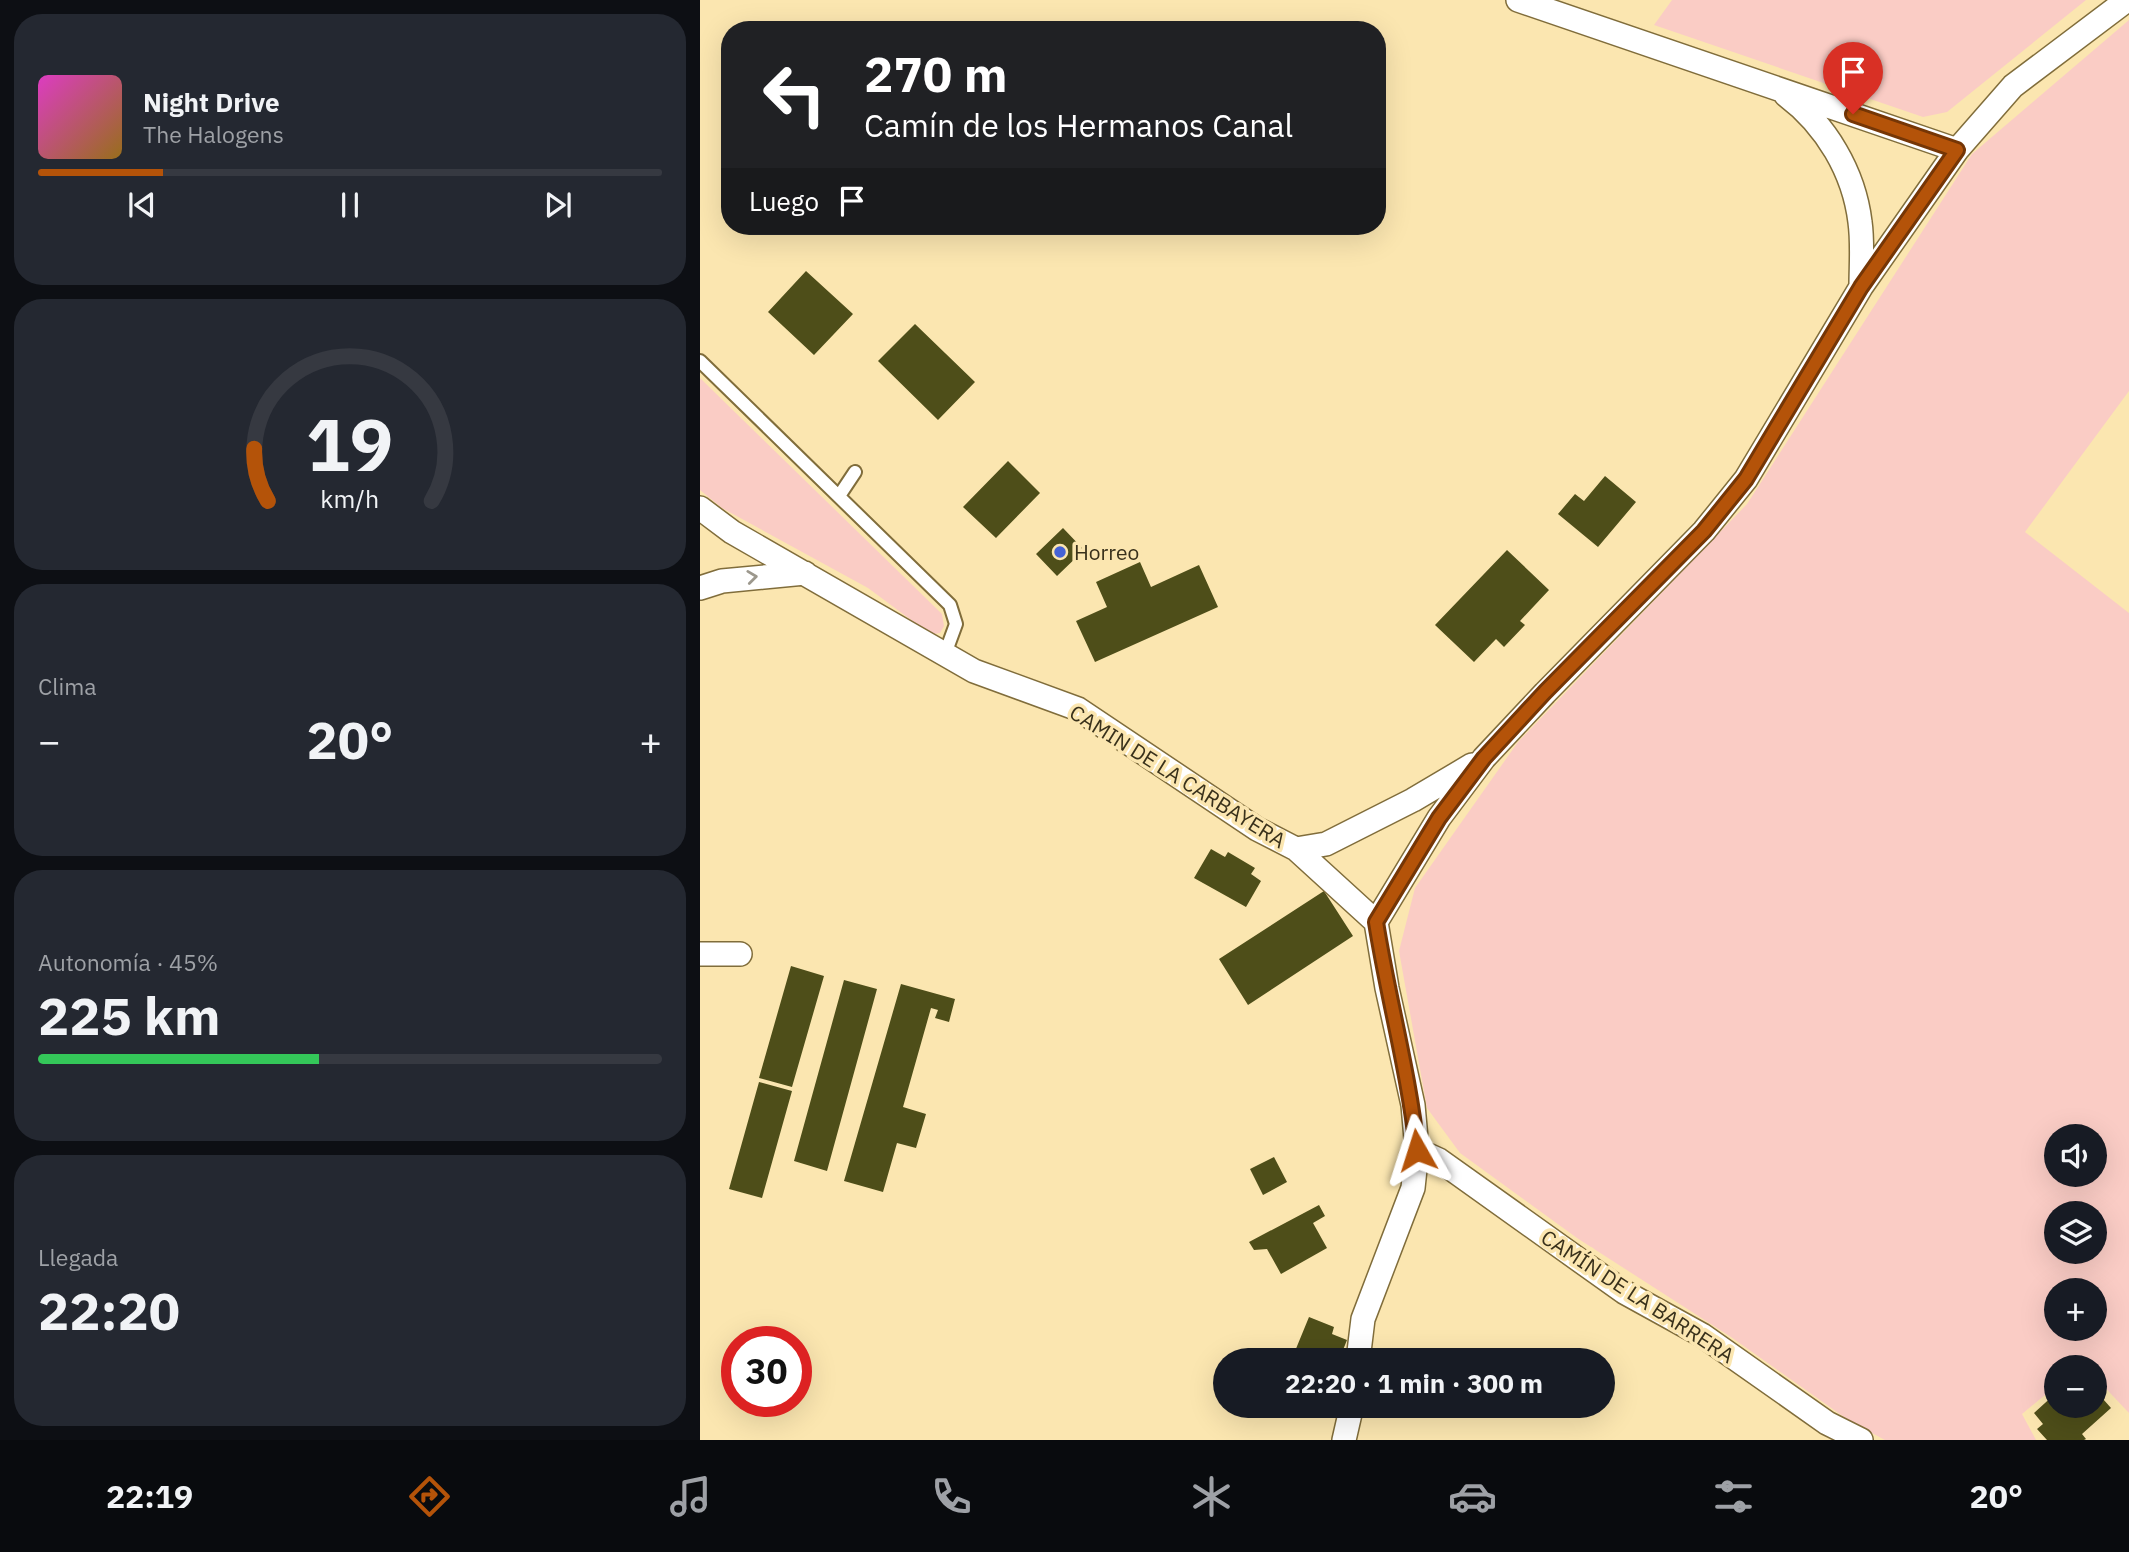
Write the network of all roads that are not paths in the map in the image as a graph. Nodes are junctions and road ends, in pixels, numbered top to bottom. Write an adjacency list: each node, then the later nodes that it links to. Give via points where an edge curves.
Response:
1 (1518, 0): 3 (street)
2 (2127, 0): 4 (street, via 2013,86)
3 (1774, 87): 4 (street); 5 (street, via 1800,106 1826,135 1848,174 1860,222)
4 (1957, 150): 5 (street)
5 (1861, 287): 13 (street, via 1746,479 1704,531)
6 (700, 361): 8 (lane)
7 (855, 472): 8 (lane)
8 (839, 496): 12 (lane, via 950,605 956,624)
9 (700, 508): 10 (street, CAMIN DE LA CARBAYERA, via 732,532)
10 (805, 573): 11 (street, one-way to 10, via 722,581); 12 (street, CAMIN DE LA CARBAYERA)
11 (700, 588)
12 (945, 654): 14 (street, CAMIN DE LA CARBAYERA, via 974,671 1078,709 1257,829)
13 (1484, 758): 14 (street, CAMIN DE LA CARBAYERA, via 1326,844); 15 (street, via 1439,818)
14 (1296, 849): 15 (street, CAMIN DE LA CARBAYERA)
15 (1376, 922): 18 (street, via 1413,1105)
16 (700, 954): 17 (street)
17 (740, 954)
18 (1417, 1150): 19 (street, via 1413,1188 1363,1319); 22 (street, CAMÍN DE LA BARRERA, via 1438,1160 1623,1292 1702,1335 1827,1423)
19 (1359, 1348)
20 (1349, 1418): 21 (street)
21 (1344, 1440)
22 (1861, 1440)

